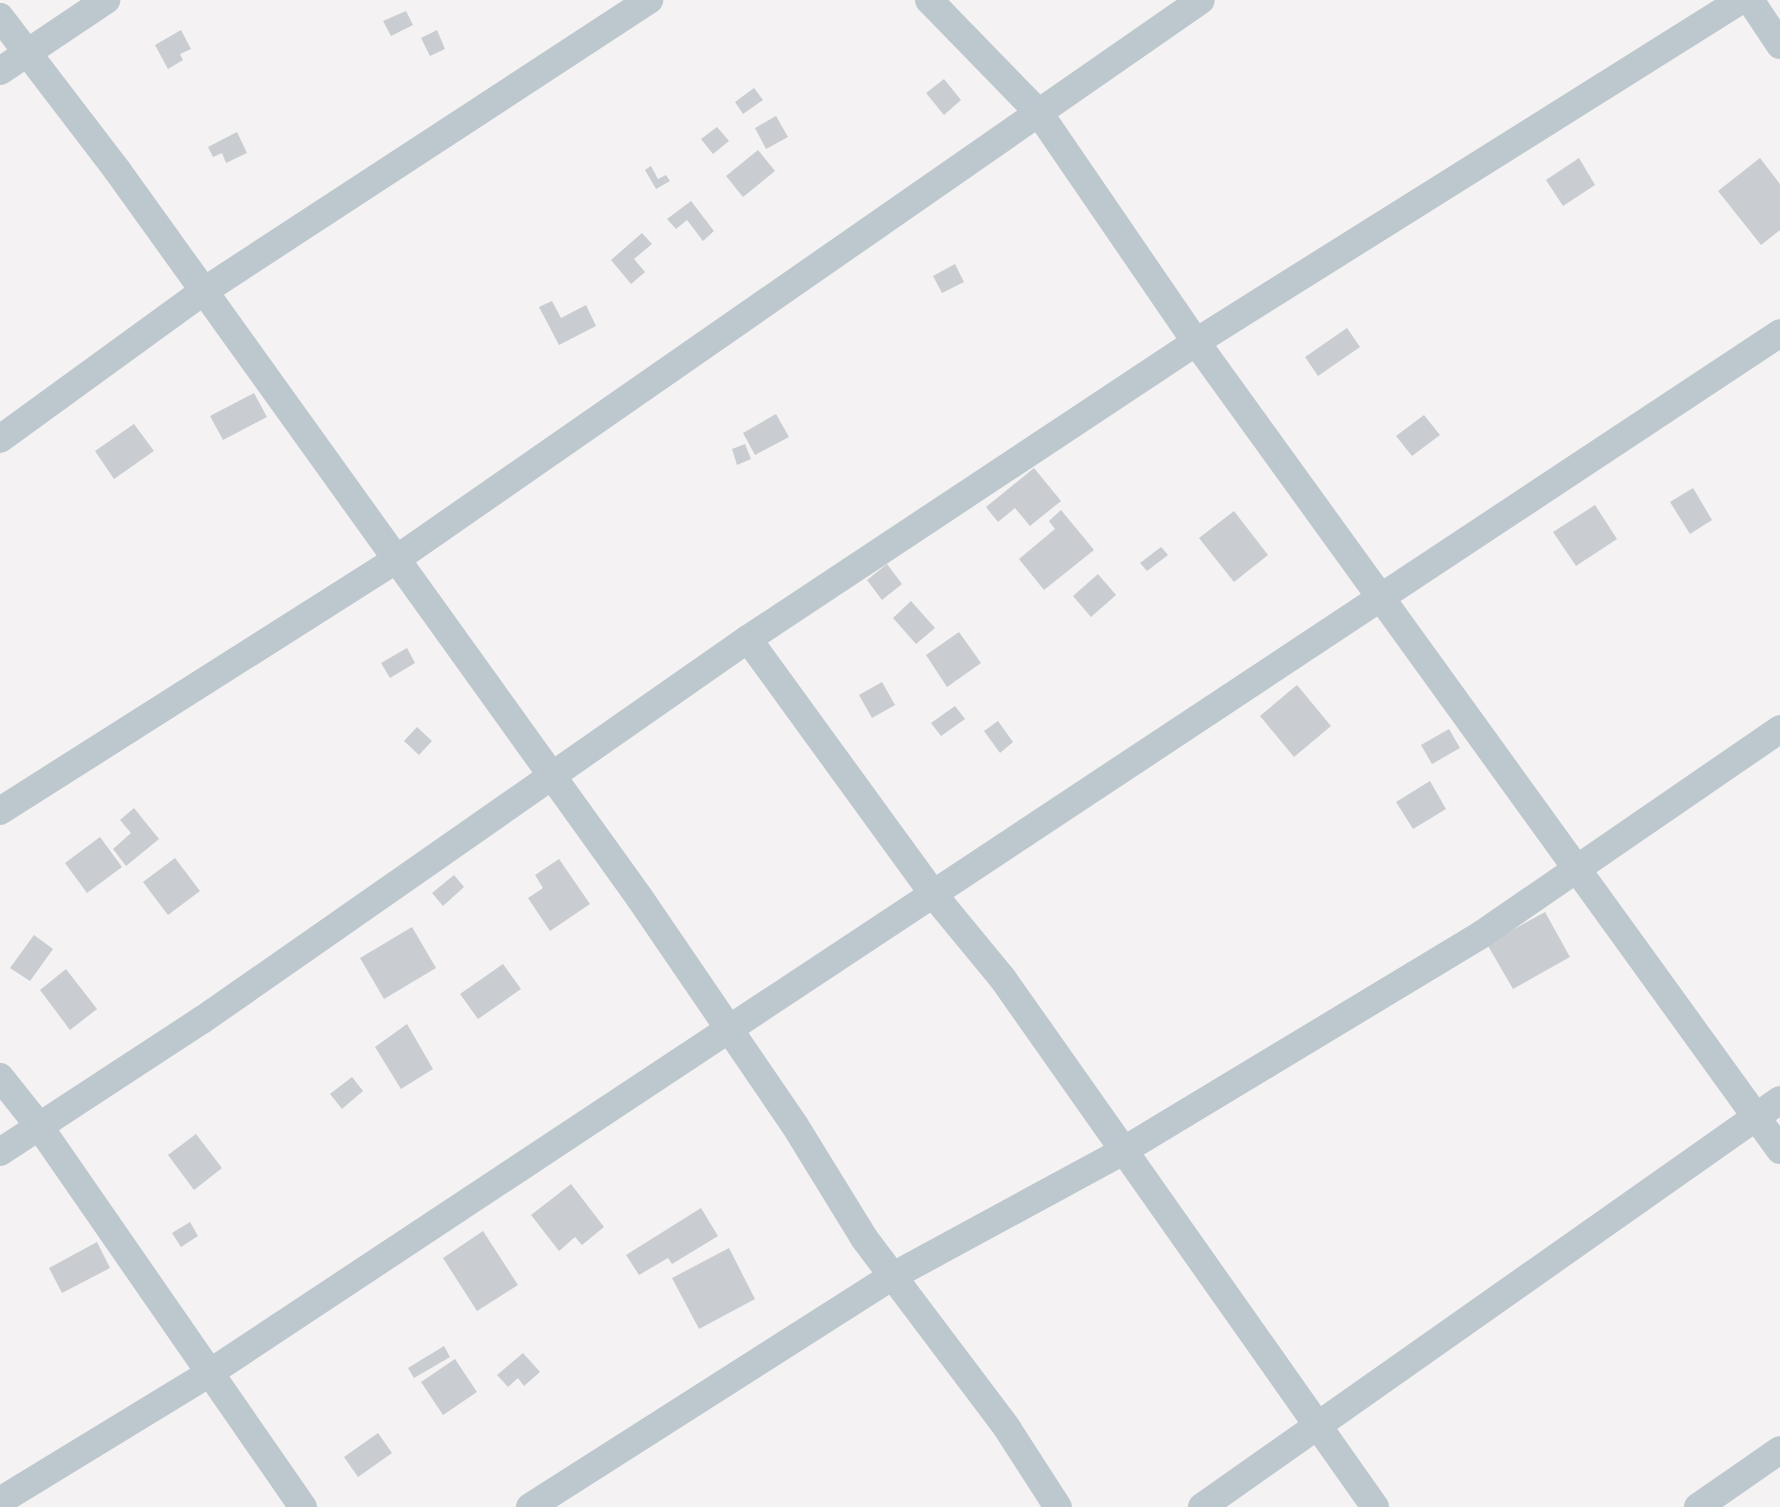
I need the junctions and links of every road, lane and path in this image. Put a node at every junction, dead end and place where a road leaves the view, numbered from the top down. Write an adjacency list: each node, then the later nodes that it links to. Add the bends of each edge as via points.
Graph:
1 (106, 0): 9 (street)
2 (649, 0): 12 (street)
3 (929, 0): 11 (street)
4 (1201, 0): 11 (street)
5 (1741, 0): 14 (street)
6 (1750, 0): 8 (street)
7 (0, 17): 9 (street)
8 (1780, 45)
9 (27, 52): 10 (street); 12 (street)
10 (0, 71)
11 (1039, 113): 14 (street); 16 (street)
12 (204, 291): 15 (street); 16 (street)
13 (1780, 333): 17 (street)
14 (1196, 342): 17 (street); 18 (street)
15 (0, 439)
16 (395, 560): 20 (street); 21 (street)
17 (1381, 598): 22 (street); 23 (street)
18 (748, 640): 20 (street); 23 (street)
19 (1780, 729): 22 (street)
20 (553, 777): 24 (street); 28 (street)
21 (0, 810)
22 (1575, 869): 27 (street); 31 (street, via 1482,934)
23 (933, 894): 24 (street); 31 (street, via 1003,980)
24 (729, 1029): 32 (street); 33 (street)
25 (0, 1077): 28 (street)
26 (1780, 1100): 27 (street)
27 (1756, 1117): 29 (street); 34 (street)
28 (39, 1126): 30 (street); 33 (street)
29 (1780, 1150)
30 (0, 1152)
31 (1121, 1152): 32 (street); 34 (street)
32 (893, 1276): 38 (street); 39 (street, via 1008,1428)
33 (208, 1374): 36 (street); 37 (street)
34 (1318, 1428): 40 (street); 41 (street)
35 (1780, 1450): 42 (street)
36 (0, 1501)
37 (302, 1507)
38 (530, 1507)
39 (1058, 1507)
40 (1202, 1507)
41 (1375, 1507)
42 (1698, 1507)

